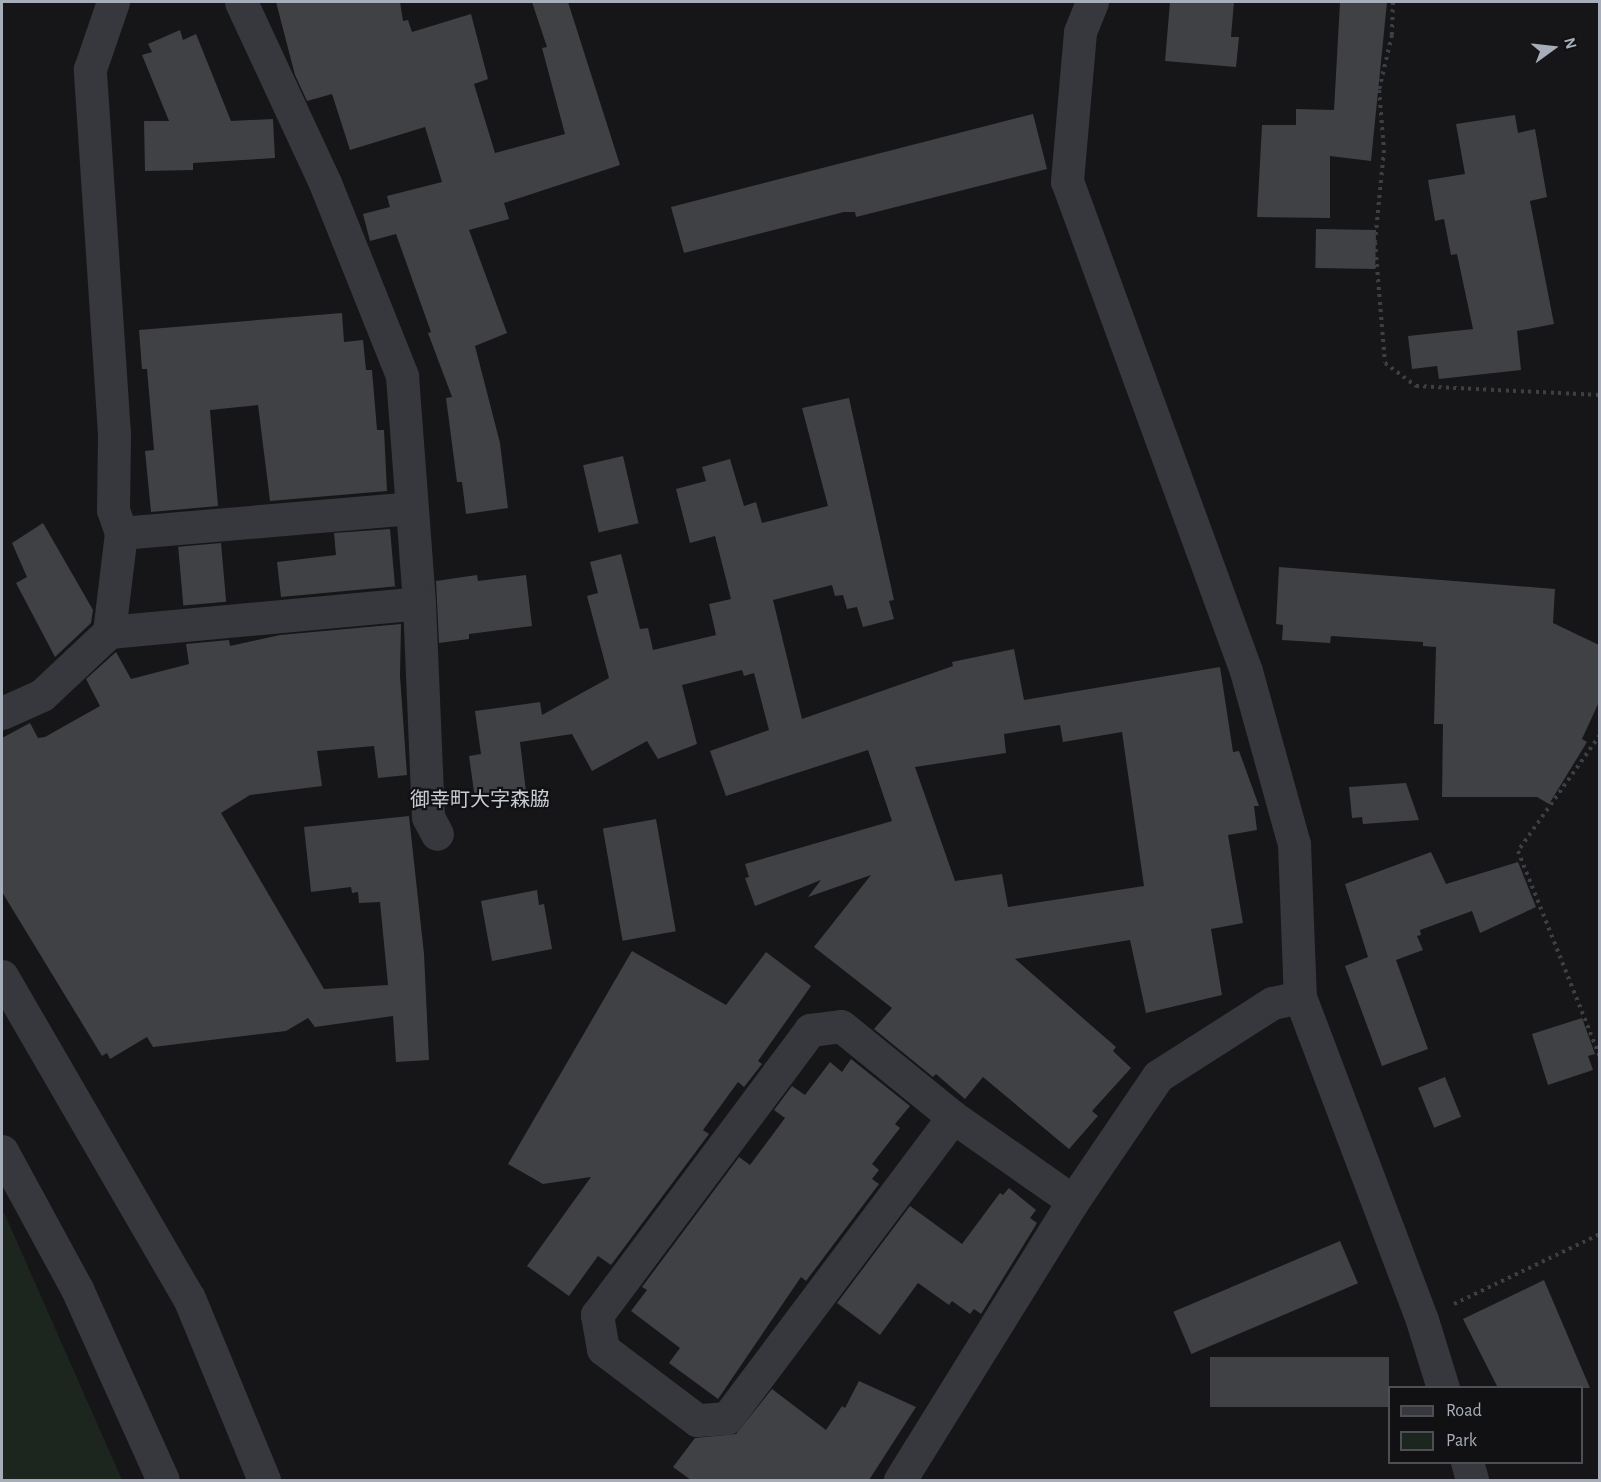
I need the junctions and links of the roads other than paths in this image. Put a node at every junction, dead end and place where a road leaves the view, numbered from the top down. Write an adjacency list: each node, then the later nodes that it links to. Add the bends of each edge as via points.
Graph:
1 (113, 2): 5 (street, via 90,69 114,434 113,510)
2 (242, 2): 4 (street, via 325,183 402,376)
3 (1092, 2): 11 (street, via 1080,32 1067,182 1246,671 1294,844)
4 (411, 508): 5 (street); 6 (street)
5 (121, 533): 7 (street)
6 (419, 603): 7 (street); 9 (street, via 428,817)
7 (109, 632): 8 (street, via 42,695)
8 (2, 713)
9 (437, 834)
10 (2, 976): 18 (street, via 189,1298)
11 (1300, 997): 14 (street, via 1272,1003 1158,1076); 15 (street, via 1422,1320)
12 (953, 1117): 12 (street, via 728,1418 697,1420 603,1349 597,1315 810,1030 841,1026); 14 (street)
13 (2, 1151): 17 (street, via 77,1290)
14 (1073, 1201): 19 (street)
15 (1442, 1386)
16 (1468, 1464): 20 (street)
17 (163, 1480)
18 (264, 1480)
19 (900, 1480)
20 (1472, 1480)

